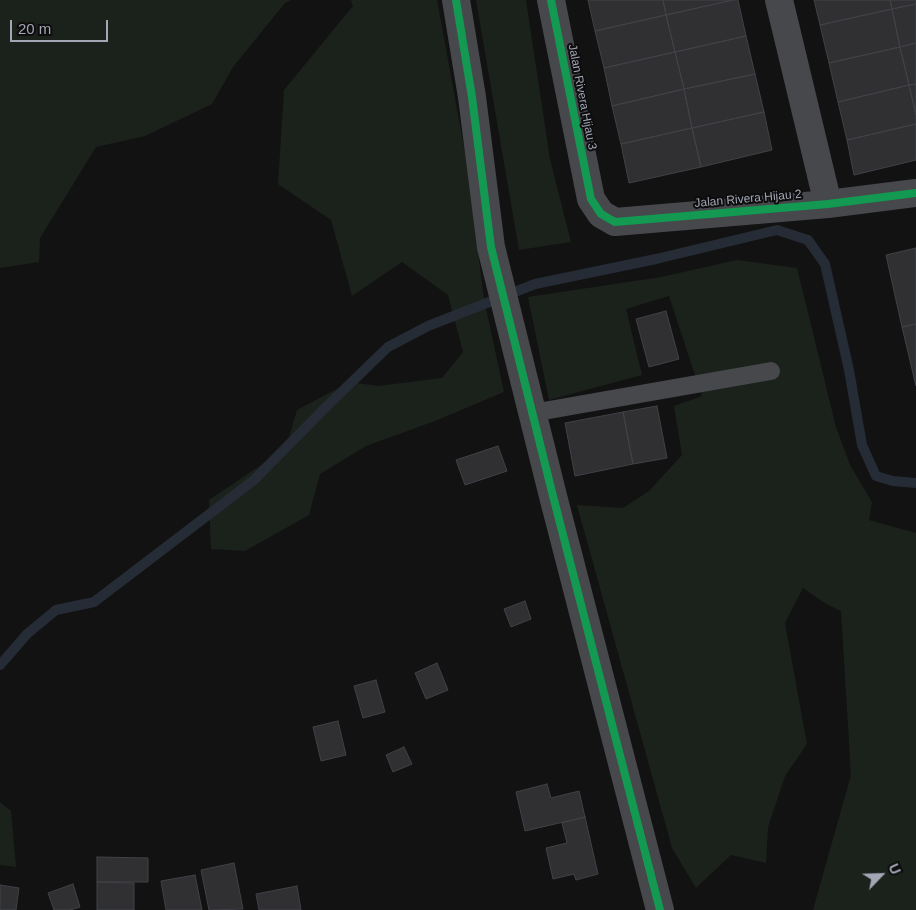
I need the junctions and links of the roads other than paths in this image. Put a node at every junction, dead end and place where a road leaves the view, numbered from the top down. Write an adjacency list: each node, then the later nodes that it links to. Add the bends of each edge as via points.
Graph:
1 (456, 0): 8 (street, via 491,247)
2 (551, 0): 5 (street, Jalan Rivera Hijau 3)
3 (780, 0): 6 (street)
4 (916, 193): 6 (street, Jalan Rivera Hijau 2)
5 (591, 199): 6 (street, Jalan Rivera Hijau 2, via 601,214 615,222)
6 (828, 204)
7 (771, 371): 8 (lane)
8 (532, 413): 9 (street)
9 (660, 910)

